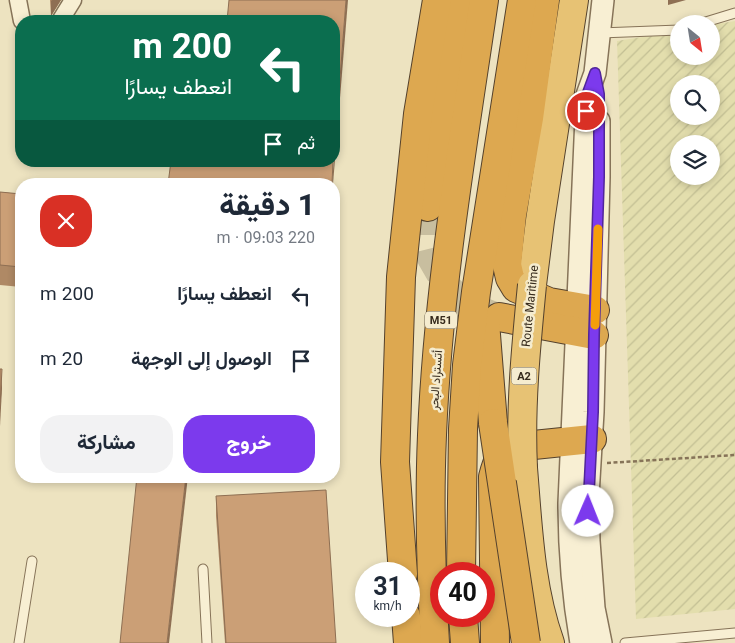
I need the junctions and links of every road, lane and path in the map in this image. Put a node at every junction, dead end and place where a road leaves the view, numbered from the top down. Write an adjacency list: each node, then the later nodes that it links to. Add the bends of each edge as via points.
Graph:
1 (18, 0): 11 (street)
2 (73, 0): 12 (street)
3 (437, 0): 23 (highway, via 418,114 402,277 395,462)
4 (459, 0): 16 (highway)
5 (484, 0): 32 (highway, أتستراد البحر / M51, via 458,177 436,368 431,523)
6 (522, 0): 17 (highway, M51)
7 (545, 0): 19 (highway, via 506,265 516,288)
8 (574, 0): 36 (highway, Route Maritime / A2, bridge, via 540,221 524,361 521,432 529,552)
9 (603, 0): 15 (street)
10 (735, 13): 13 (lane)
11 (21, 15)
12 (64, 15)
13 (720, 18)
14 (670, 30): 15 (lane)
15 (599, 33): 19 (street, via 595,73 599,94 599,158)
16 (428, 207)
17 (476, 292): 24 (highway, M51, via 463,429); 35 (highway, bridge, via 484,318 493,423)
18 (499, 317): 19 (highway)
19 (586, 321): 20 (street, via 576,374)
20 (585, 448): 21 (path); 34 (highway, via 514,447 503,453 497,462 493,486); 37 (street, via 569,537); 38 (street, via 594,608)
21 (735, 455)
22 (32, 561): 29 (lane)
23 (402, 562)
24 (462, 562)
25 (203, 569): 30 (lane)
26 (407, 627): 31 (highway)
27 (464, 627): 33 (highway)
28 (735, 633): 39 (lane)
29 (19, 643)
30 (208, 643)
31 (408, 643)
32 (435, 643)
33 (465, 643)
34 (495, 643)
35 (526, 643)
36 (550, 643)
37 (581, 643)
38 (601, 643)
39 (625, 643)

